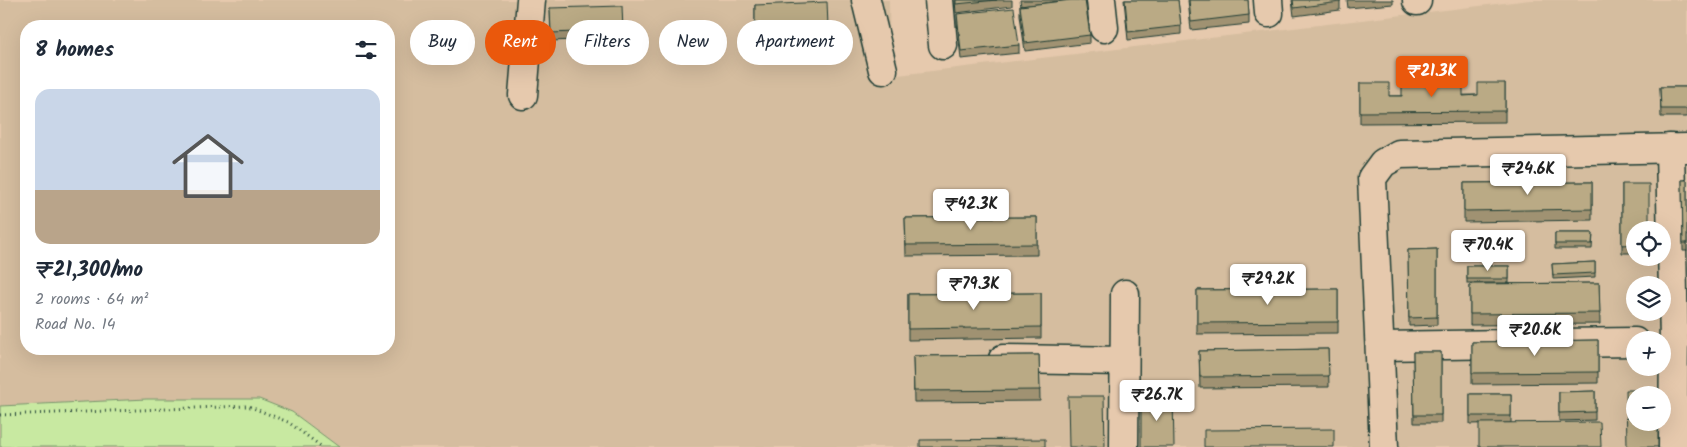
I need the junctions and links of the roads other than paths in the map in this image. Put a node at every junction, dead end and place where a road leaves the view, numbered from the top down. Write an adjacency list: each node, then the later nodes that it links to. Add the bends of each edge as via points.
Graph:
1 (530, 0): 8 (street)
2 (866, 0): 7 (street)
3 (939, 0): 6 (street)
4 (1101, 0): 5 (street)
5 (1104, 28)
6 (943, 45)
7 (883, 70)
8 (523, 95)
9 (1678, 148): 12 (street); 13 (street, via 1400,154 1383,163 1372,178)
10 (1125, 294): 15 (street)
11 (1626, 342): 13 (street)
12 (1675, 342): 18 (street)
13 (1381, 346): 17 (street)
14 (978, 358): 15 (street)
15 (1124, 361): 16 (street)
16 (1124, 447)
17 (1384, 447)
18 (1673, 447)

